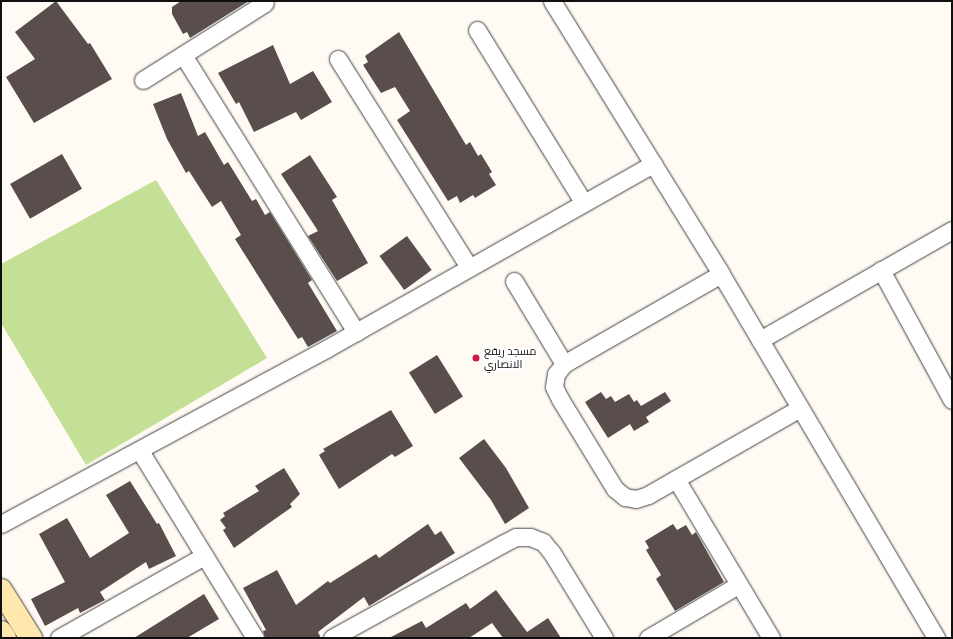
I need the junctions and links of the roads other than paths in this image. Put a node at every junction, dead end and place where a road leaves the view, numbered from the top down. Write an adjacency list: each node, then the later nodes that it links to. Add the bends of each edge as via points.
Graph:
1 (552, 1): 7 (street)
2 (265, 3): 4 (street)
3 (476, 30): 8 (street)
4 (183, 55): 6 (street); 14 (street)
5 (338, 59): 10 (street)
6 (143, 80)
7 (653, 164): 8 (street); 12 (street)
8 (584, 203): 10 (street)
9 (952, 230): 11 (street)
10 (469, 267): 14 (street)
11 (881, 270): 15 (street); 17 (street)
12 (721, 274): 15 (street); 16 (street)
13 (514, 281): 16 (street)
14 (356, 332): 19 (street)
15 (760, 340): 18 (street)
16 (564, 364): 20 (street, via 556,374 554,388 615,489 625,497 636,499)
17 (952, 400)
18 (800, 408): 20 (street); 34 (street)
19 (140, 451): 21 (street); 22 (street)
20 (676, 479): 23 (street)
21 (1, 524)
22 (204, 556): 28 (street); 29 (street)
23 (738, 584): 32 (street); 33 (street)
24 (1, 590): 27 (main road)
25 (1, 632): 26 (main road)
26 (5, 638)
27 (31, 638)
28 (59, 638)
29 (255, 638)
30 (332, 638): 31 (street, via 504,543 516,537 530,537 543,542 552,553)
31 (604, 638)
32 (648, 638)
33 (771, 638)
34 (936, 638)

